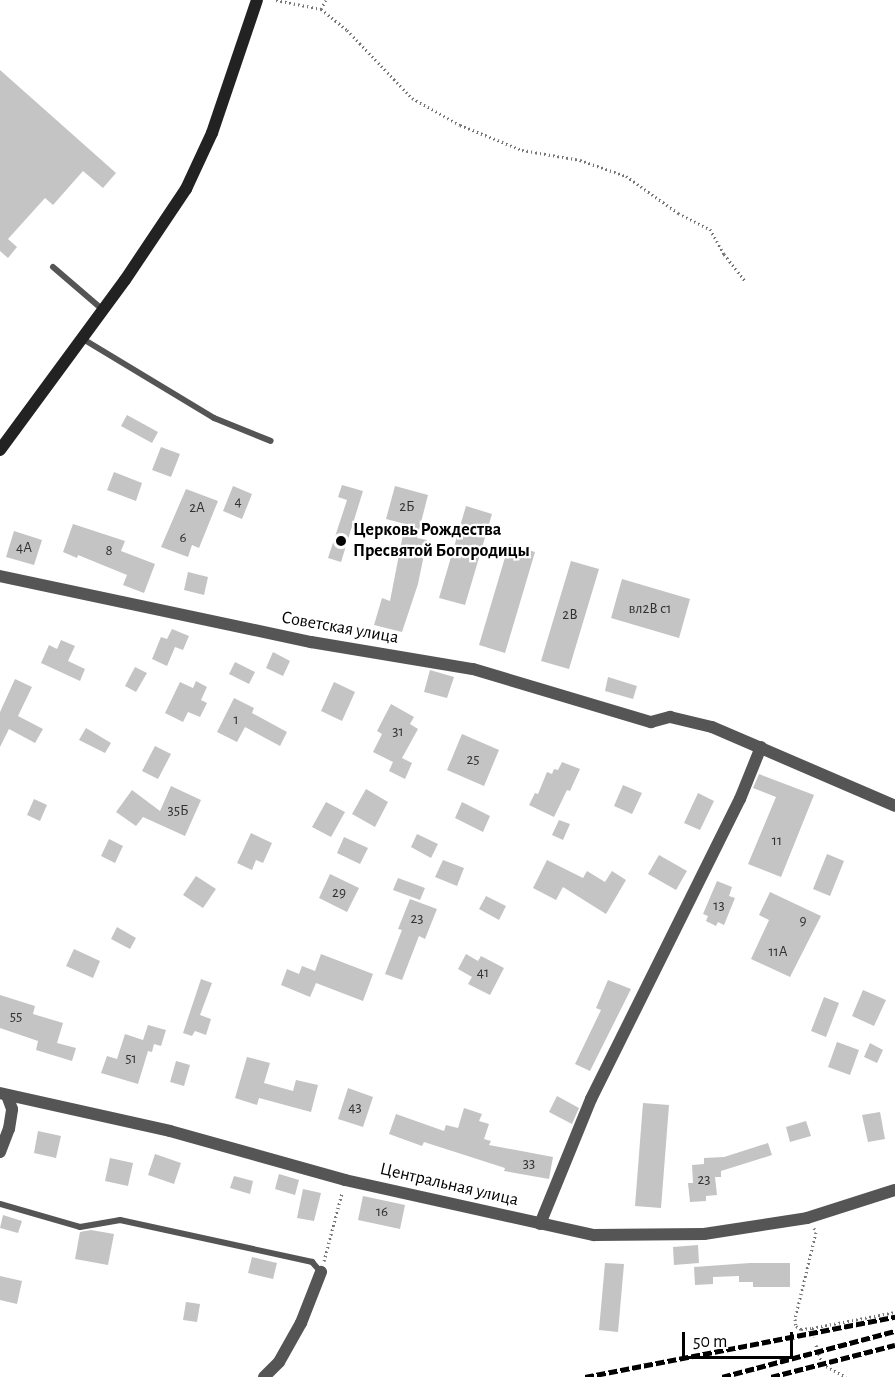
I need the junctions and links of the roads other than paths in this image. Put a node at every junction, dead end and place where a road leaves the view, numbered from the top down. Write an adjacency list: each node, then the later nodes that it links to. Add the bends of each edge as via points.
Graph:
1 (257, 0): 3 (street, via 199,164)
2 (53, 267): 3 (lane)
3 (104, 311): 4 (street)
4 (83, 339): 5 (lane, via 214,418); 6 (street)
5 (271, 441)
6 (0, 450)
7 (0, 576): 8 (street, Советская улица, via 311,642 473,669 651,722 670,717 712,728)
8 (761, 747): 9 (street, Советская улица); 14 (street, via 740,799 591,1099)
9 (895, 806)
10 (3, 1094): 11 (street, via 12,1109); 14 (street, Центральная улица, via 170,1131 345,1180)
11 (0, 1152)
12 (895, 1190): 14 (street, Центральная улица, via 807,1218 704,1234 594,1235)
13 (0, 1204): 15 (lane, via 80,1227 120,1220 312,1262)
14 (540, 1224)
15 (321, 1272): 16 (street, via 301,1323 279,1362)
16 (264, 1377)

